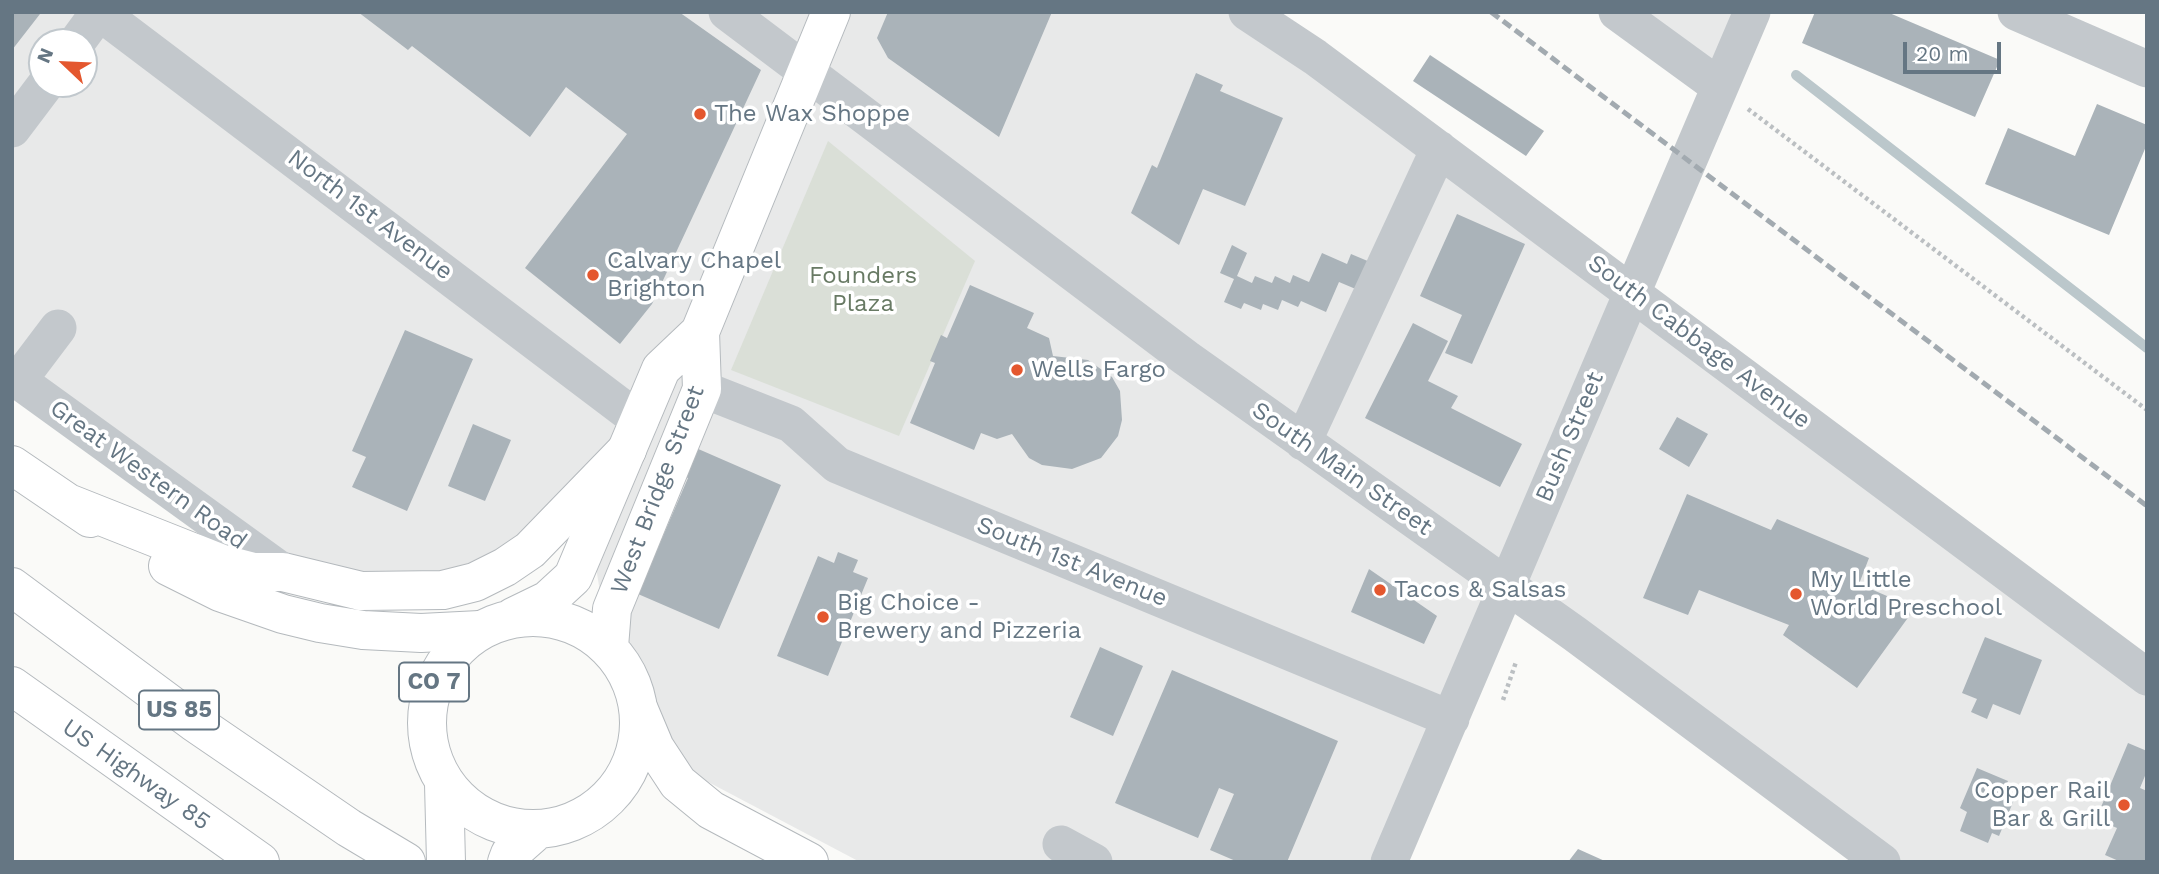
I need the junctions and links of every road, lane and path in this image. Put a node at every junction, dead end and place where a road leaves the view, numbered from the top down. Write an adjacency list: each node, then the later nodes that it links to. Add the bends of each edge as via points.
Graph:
1 (99, 12): 8 (street); 21 (street, North 1st Avenue)
2 (727, 12): 10 (street, South Main Street)
3 (831, 12): 10 (main road, West Bridge Street)
4 (1247, 12): 14 (street, South Cabbage Avenue)
5 (1618, 12): 11 (street)
6 (1752, 12): 11 (street, Bush Street)
7 (2016, 12): 9 (street)
8 (87, 28)
9 (2147, 69)
10 (806, 71): 17 (main road, West Bridge Street); 22 (street, South Main Street)
11 (1720, 88): 15 (street, Bush Street); 20 (path)
12 (35, 98): 13 (street)
13 (12, 129)
14 (1439, 149): 15 (street, South Cabbage Avenue); 22 (street)
15 (1631, 292): 26 (street, Bush Street); 31 (street, South Cabbage Avenue)
16 (58, 328): 18 (street)
17 (700, 332): 19 (main road, West Bridge Street); 21 (main road, West Bridge Street, via 661,369)
18 (15, 378): 25 (street, Great Western Road)
19 (702, 389): 29 (main road, West Bridge Street, via 612,610); 35 (street, South 1st Avenue, via 791,424 837,465)
20 (2147, 410)
21 (633, 435): 25 (main road, via 530,550 475,582 443,590 361,591); 28 (main road, West Bridge Street, via 573,577 548,600)
22 (1303, 442): 26 (street, South Main Street)
23 (12, 465): 24 (main road)
24 (68, 503): 25 (main road, via 222,564 253,572); 28 (main road, via 178,572 283,614 363,630 421,633)
25 (284, 572)
26 (1506, 586): 35 (street, Bush Street); 46 (street, South Main Street)
27 (12, 587): 40 (main road, US 85, via 194,722)
28 (496, 624): 29 (main road, via 548,617 581,627); 36 (main road, CO 7, via 452,652 434,682 426,716 429,752)
29 (610, 647): 34 (main road, via 630,676)
30 (1516, 662): 33 (path)
31 (2147, 677)
32 (12, 686): 39 (main road, US Highway 85)
33 (1503, 700)
34 (639, 710): 37 (main road, via 638,746 624,779 602,806 571,824); 43 (main road, via 655,748 678,783 711,810)
35 (1451, 719): 45 (street, Bush Street)
36 (444, 784): 37 (main road, via 469,809 501,826); 41 (main road, CO 7)
37 (536, 831): 42 (main road)
38 (1061, 844): 44 (street)
39 (260, 862)
40 (406, 862)
41 (446, 862)
42 (507, 862)
43 (809, 862)
44 (1094, 862)
45 (1389, 862)
46 (1882, 862)

